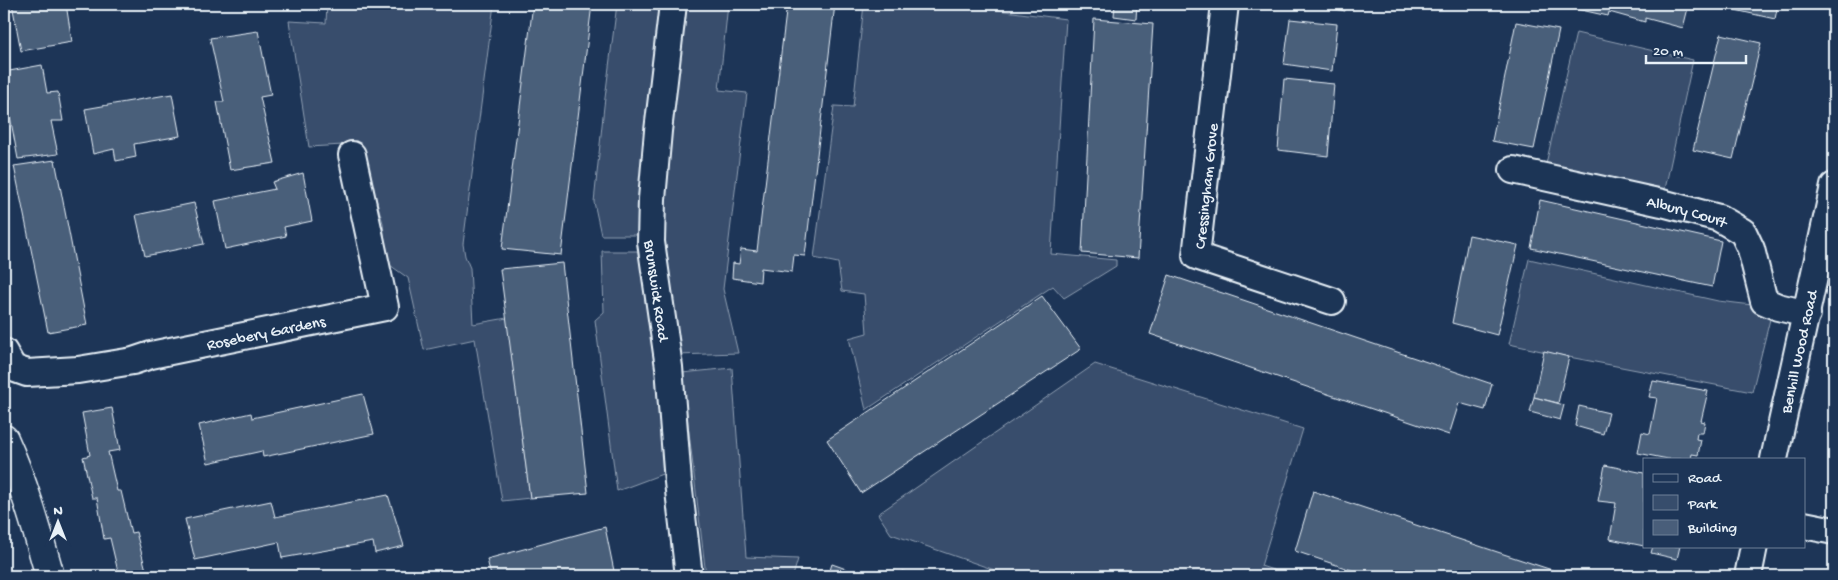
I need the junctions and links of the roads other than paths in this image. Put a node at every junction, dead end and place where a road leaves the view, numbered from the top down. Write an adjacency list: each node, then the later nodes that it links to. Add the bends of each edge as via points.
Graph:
1 (673, 4): 15 (street, Brunswick Road, via 656,150 651,242 669,366)
2 (1225, 4): 6 (street, Cressingham Grove, via 1196,256)
3 (352, 155): 8 (street, Rosebery Gardens, via 385,307 78,370 27,373 13,368)
4 (1513, 170): 7 (street, Albury Court, via 1719,218 1743,232 1751,249 1764,301)
5 (1833, 200): 7 (street, Benhill Wood Road)
6 (1332, 301)
7 (1807, 314): 10 (street, Benhill Wood Road)
8 (4, 352)
9 (4, 439): 14 (main road, via 36,526)
10 (1774, 458)
11 (1806, 525): 12 (street)
12 (1834, 531)
13 (1754, 548): 16 (street)
14 (50, 576)
15 (689, 576)
16 (1748, 576)

